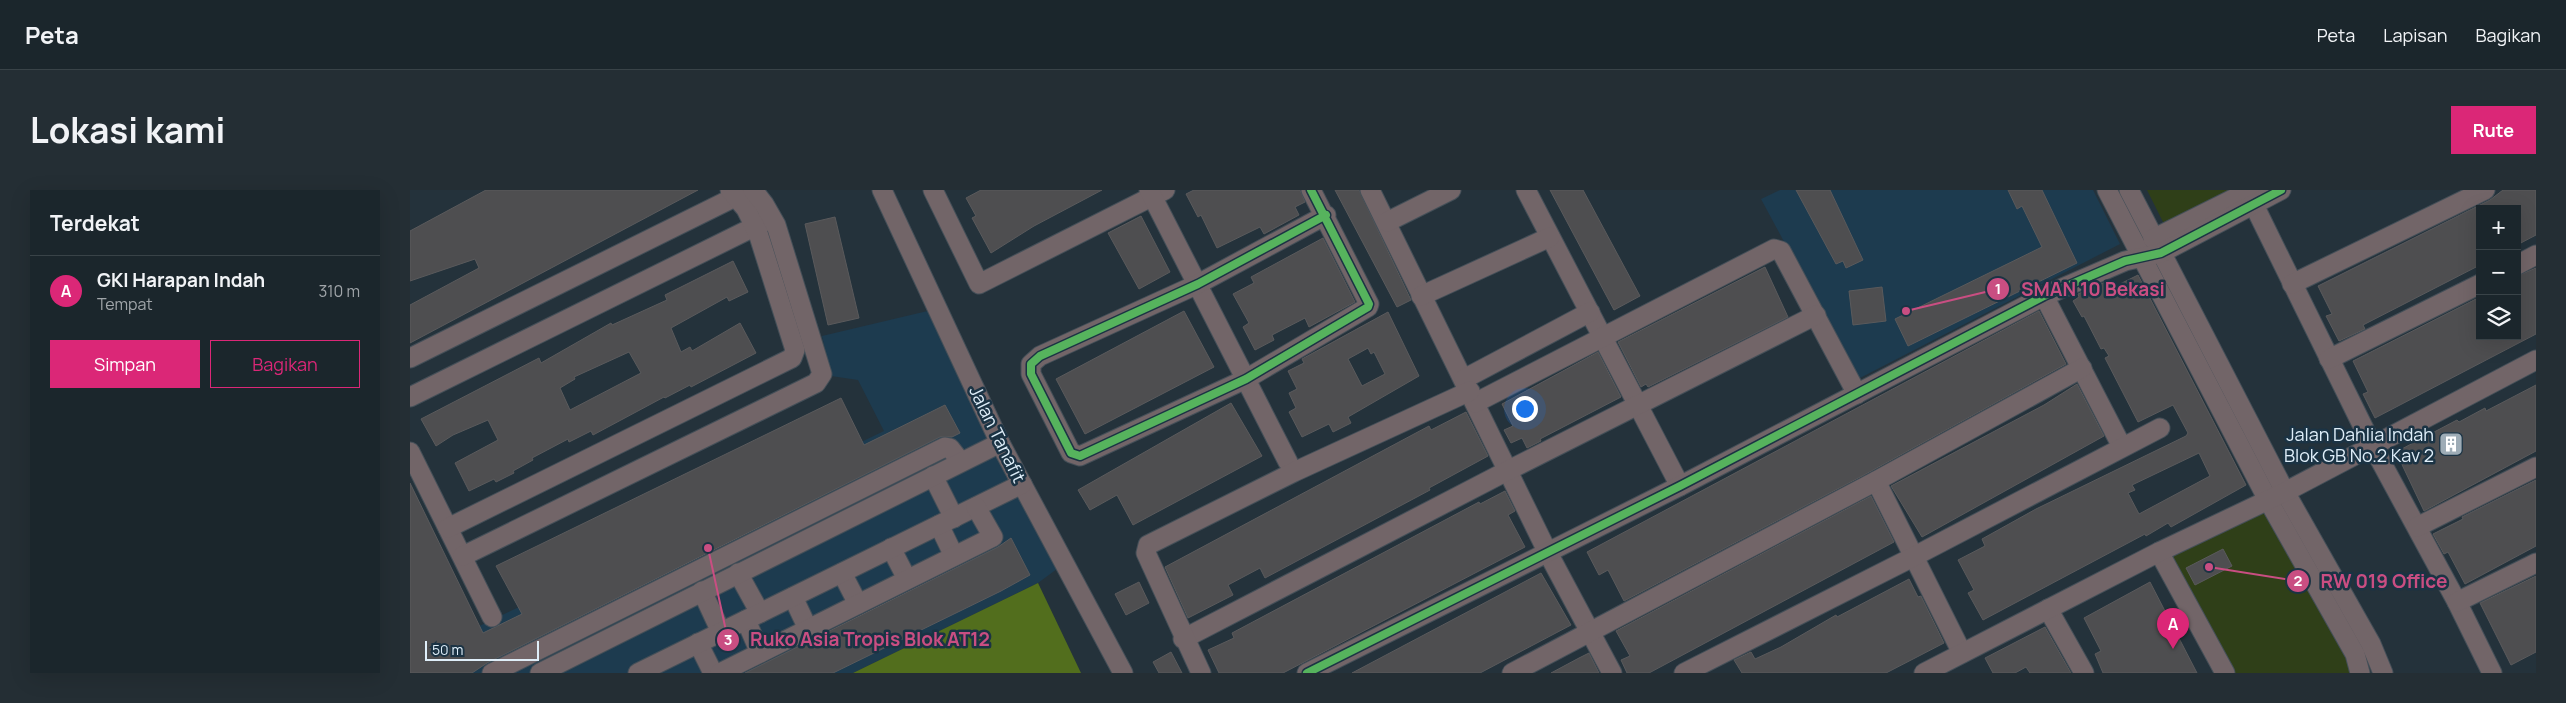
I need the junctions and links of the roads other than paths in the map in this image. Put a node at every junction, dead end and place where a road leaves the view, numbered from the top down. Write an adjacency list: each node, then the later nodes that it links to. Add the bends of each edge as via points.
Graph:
1 (882, 190): 43 (street, Jalan Tanafit)
2 (1311, 190): 14 (street)
3 (1370, 190): 16 (street)
4 (1451, 190): 16 (street)
5 (1526, 190): 18 (street)
6 (2107, 190): 21 (street)
7 (2129, 190): 19 (street)
8 (2281, 190): 13 (street)
9 (2486, 190): 24 (street)
10 (742, 191): 15 (street); 17 (street); 32 (street)
11 (939, 192): 12 (street, via 979,284)
12 (1156, 192): 23 (street)
13 (2252, 197): 19 (street); 24 (street)
14 (1326, 215): 23 (street); 37 (street, via 1369,304 1364,310)
15 (772, 218): 17 (street); 36 (street, via 822,374)
16 (1387, 222): 26 (street)
17 (754, 226): 31 (street); 40 (street)
18 (1550, 237): 26 (street); 28 (street)
19 (2157, 246): 21 (street); 57 (street)
20 (2536, 255): 22 (street)
21 (2140, 256): 27 (street); 57 (street)
22 (2521, 263)
23 (1198, 284): 37 (street); 37 (street, via 1040,356 1031,364 1031,374 1057,427 1071,453 1080,456)
24 (2292, 284): 33 (street)
25 (2476, 286): 33 (street)
26 (1422, 296): 38 (street)
27 (2044, 296): 35 (street); 39 (street)
28 (1590, 312): 30 (street); 38 (street)
29 (1816, 315): 30 (street, via 1780,251 1774,248); 39 (street); 41 (street)
30 (1604, 336): 38 (street); 41 (street)
31 (794, 354): 36 (street); 61 (street, via 792,358)
32 (410, 358)
33 (2329, 359): 44 (street)
34 (2536, 360): 44 (street)
35 (2082, 368): 45 (street); 53 (street)
36 (820, 379): 65 (street)
37 (1246, 379): 48 (street)
38 (1470, 391): 51 (street); 87 (street, via 1294,472 1148,545 1146,553)
39 (1857, 394): 56 (street)
40 (410, 397)
41 (1638, 405): 51 (street); 56 (street)
42 (2160, 428): 45 (street)
43 (1000, 443): 47 (street); 54 (street, Jalan Tanafit)
44 (2372, 445): 57 (street); 60 (street)
45 (2122, 447): 67 (street)
46 (410, 452): 61 (street)
47 (961, 462): 50 (street, via 950,448 945,447); 52 (street)
48 (1288, 462)
49 (2536, 466): 60 (street)
50 (906, 467): 55 (street); 68 (street)
51 (1509, 470): 64 (street); 87 (street)
52 (933, 476): 55 (street); 59 (street)
53 (1876, 482): 67 (street); 86 (street)
54 (1022, 484): 58 (street); 96 (street, Jalan Tanafit)
55 (915, 485): 71 (street)
56 (1680, 486): 64 (street)
57 (2276, 496): 63 (street); 105 (street, via 2355,654); 106 (street, via 2371,644)
58 (976, 507): 59 (street); 66 (street, via 993,537)
59 (946, 522): 62 (street); 66 (street)
60 (2417, 527): 76 (street)
61 (448, 528): 65 (street)
62 (891, 548): 70 (street); 72 (street)
63 (2160, 552): 79 (street); 104 (street)
64 (1548, 553): 86 (street); 98 (street)
65 (462, 556): 82 (street)
66 (954, 556): 72 (street)
67 (1913, 557): 90 (street); 101 (street)
68 (716, 562): 71 (street); 73 (street)
69 (2536, 563): 76 (street)
70 (842, 572): 75 (street); 77 (street)
71 (732, 576): 74 (street); 81 (street)
72 (907, 580): 77 (street)
73 (665, 587): 78 (street); 80 (street)
74 (702, 591): 78 (street); 85 (street)
75 (793, 597): 81 (street); 83 (street)
76 (2457, 602): 107 (street)
77 (858, 604): 83 (street)
78 (674, 605): 84 (street)
79 (2048, 609): 90 (street); 103 (street)
80 (612, 613): 84 (street); 92 (street)
81 (753, 616): 85 (street); 89 (street)
82 (492, 617)
83 (808, 629): 89 (street)
84 (621, 632): 93 (street)
85 (721, 632): 88 (street)
86 (1591, 632): 99 (street); 100 (street)
87 (1183, 639): 97 (street)
88 (698, 643): 91 (street); 94 (street)
89 (760, 653): 95 (street)
90 (1957, 662): 102 (street)
91 (645, 671)
92 (492, 673)
93 (540, 673)
94 (713, 673)
95 (720, 673)
96 (1123, 673)
97 (1201, 673)
98 (1307, 673)
99 (1512, 673)
100 (1612, 673)
101 (1684, 673)
102 (1924, 673)
103 (2084, 673)
104 (2225, 673)
105 (2360, 673)
106 (2383, 673)
107 (2492, 673)

